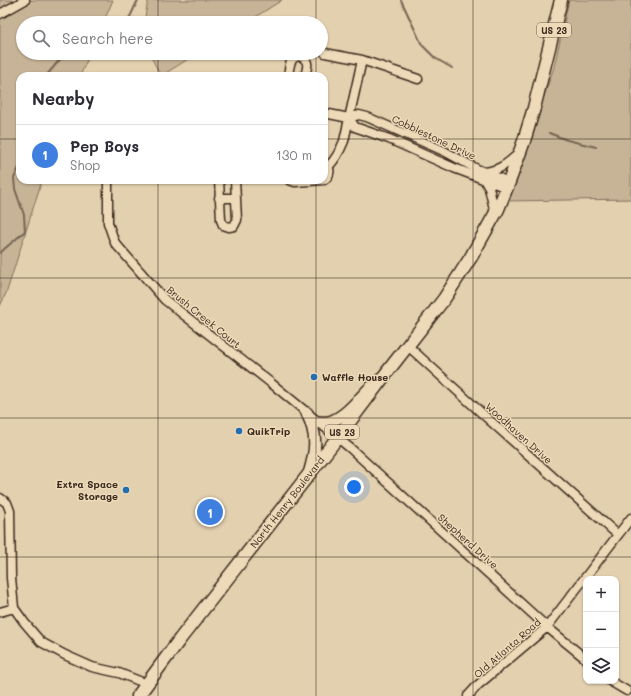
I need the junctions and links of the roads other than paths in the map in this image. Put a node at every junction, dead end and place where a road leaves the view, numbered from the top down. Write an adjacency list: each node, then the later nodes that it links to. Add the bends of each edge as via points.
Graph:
1 (25, 0): 3 (street)
2 (561, 0): 13 (highway, North Henry Boulevard / US 23, via 532,116)
3 (0, 14)
4 (328, 54): 7 (street)
5 (293, 60): 8 (street)
6 (304, 60): 9 (street)
7 (362, 60): 10 (street); 12 (street)
8 (289, 72)
9 (305, 72)
10 (418, 79)
11 (328, 114): 12 (street, Cobblestone Drive)
12 (349, 118): 14 (street, via 340,151 335,160); 15 (street, Cobblestone Drive, via 356,127 454,168); 15 (street, Cobblestone Drive, via 359,115 367,117 444,151)
13 (520, 152): 15 (street, via 501,167); 19 (highway, North Henry Boulevard / US 23)
14 (328, 164)
15 (480, 174): 19 (street, Cobblestone Drive); 22 (street, via 489,188)
16 (108, 184): 25 (street, Brush Creek Court, via 108,223 115,243 165,300)
17 (218, 184): 20 (street)
18 (235, 184): 21 (street)
19 (508, 185): 22 (highway, North Henry Boulevard / US 23)
20 (220, 198): 21 (street); 21 (street, via 221,222 224,226 230,227 237,221)
21 (236, 198)
22 (495, 213): 23 (highway, North Henry Boulevard / US 23, via 471,258)
23 (408, 346): 24 (highway, North Henry Boulevard / US 23); 31 (street, Woodhaven Drive)
24 (391, 367): 26 (main road, via 338,418 331,422); 27 (highway, North Henry Boulevard / US 23)
25 (307, 413): 26 (street, Brush Creek Court); 28 (main road, via 312,422 316,442)
26 (319, 422): 27 (street, Brush Creek Court)
27 (338, 437): 28 (highway, North Henry Boulevard / US 23); 34 (street, Shepherd Drive)
28 (308, 476): 36 (highway, North Henry Boulevard / US 23, via 180,639)
29 (0, 498): 32 (street, via 7,503 10,511)
30 (631, 518): 31 (street, Old Atlanta Road)
31 (618, 535): 34 (street, Old Atlanta Road)
32 (14, 608): 33 (street); 36 (street, via 41,642 92,667 119,673)
33 (0, 612)
34 (547, 627): 35 (street, Shepherd Drive); 40 (street, Old Atlanta Road)
35 (583, 657)
36 (148, 684): 39 (highway, North Henry Boulevard / US 23)
37 (615, 684): 38 (street)
38 (627, 691)
39 (138, 696)
40 (468, 696)

